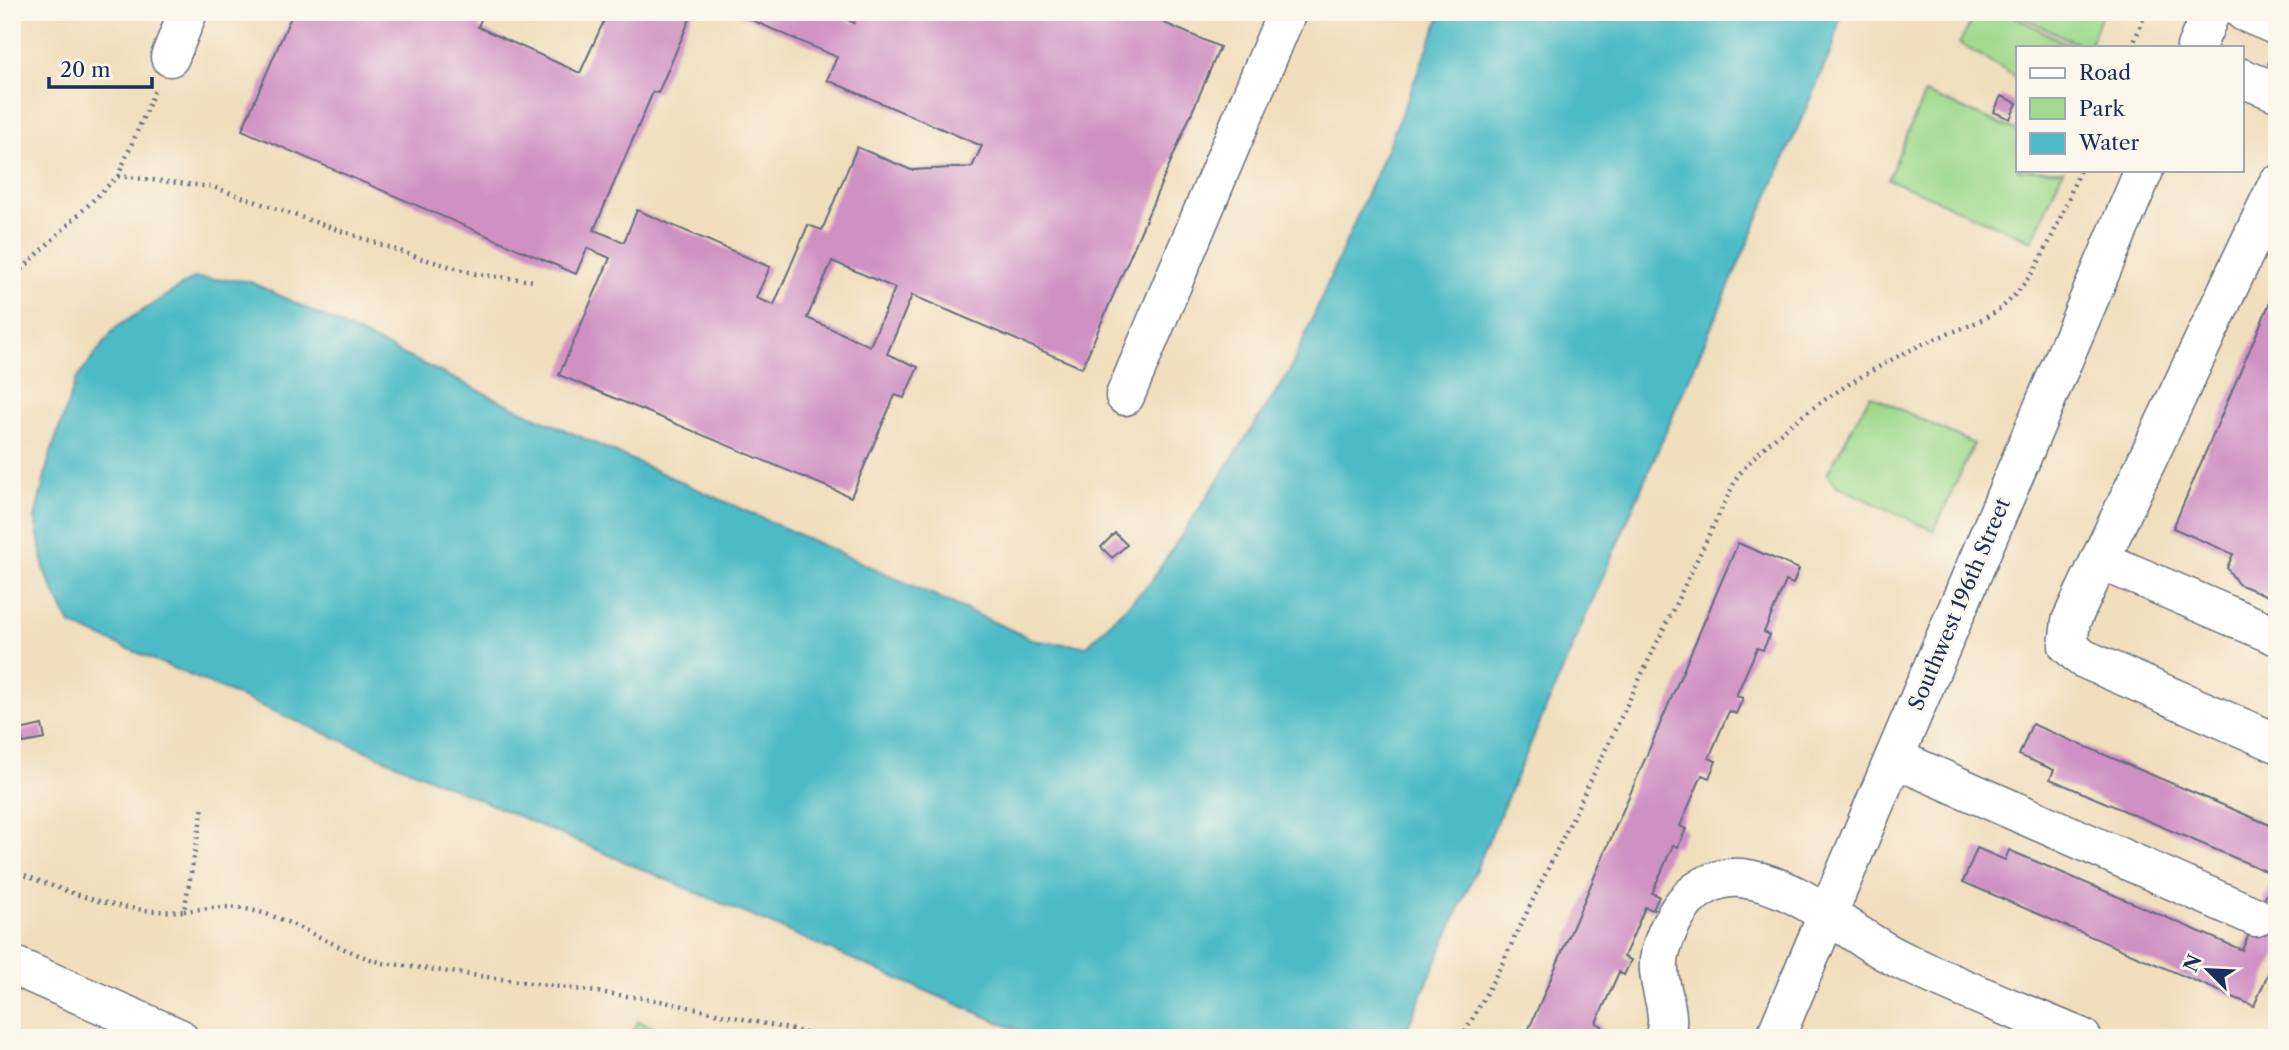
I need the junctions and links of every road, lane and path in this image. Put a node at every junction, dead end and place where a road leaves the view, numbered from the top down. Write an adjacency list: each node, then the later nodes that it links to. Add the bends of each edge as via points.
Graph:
1 (188, 12): 9 (street)
2 (1287, 12): 18 (street)
3 (2146, 12): 7 (path)
4 (2211, 12): 8 (street)
5 (2244, 12): 6 (street)
6 (2277, 26)
7 (2132, 46)
8 (2196, 46)
9 (170, 57): 14 (path)
10 (2244, 79): 11 (street)
11 (2277, 92)
12 (2079, 172): 31 (path, via 2036,268 2009,300 1980,321 1880,365 1748,462 1502,966)
13 (2143, 172): 22 (street, Southwest 196th Street)
14 (118, 176): 16 (path); 17 (path, via 213,187 417,257 477,274)
15 (2277, 186): 19 (street)
16 (12, 279)
17 (534, 281)
18 (1125, 396)
19 (2100, 560): 20 (street); 21 (street, via 2071,621 2068,645 2082,658)
20 (2277, 636)
21 (2277, 743)
22 (1894, 758): 26 (street, Southwest 196th Street); 27 (street)
23 (203, 807): 25 (path)
24 (12, 870): 25 (path, via 78,897 163,912)
25 (184, 911): 30 (path, via 239,908 384,963 656,1000)
26 (1827, 914): 32 (street, via 1750,880 1728,878 1696,891 1675,918 1661,953 1658,968 1668,1020); 33 (street, Southwest 196th Street); 34 (street, via 1898,959)
27 (2256, 917)
28 (12, 965): 29 (street)
29 (179, 1038)
30 (830, 1038)
31 (1462, 1038)
32 (1664, 1038)
33 (1775, 1038)
34 (2082, 1038)

